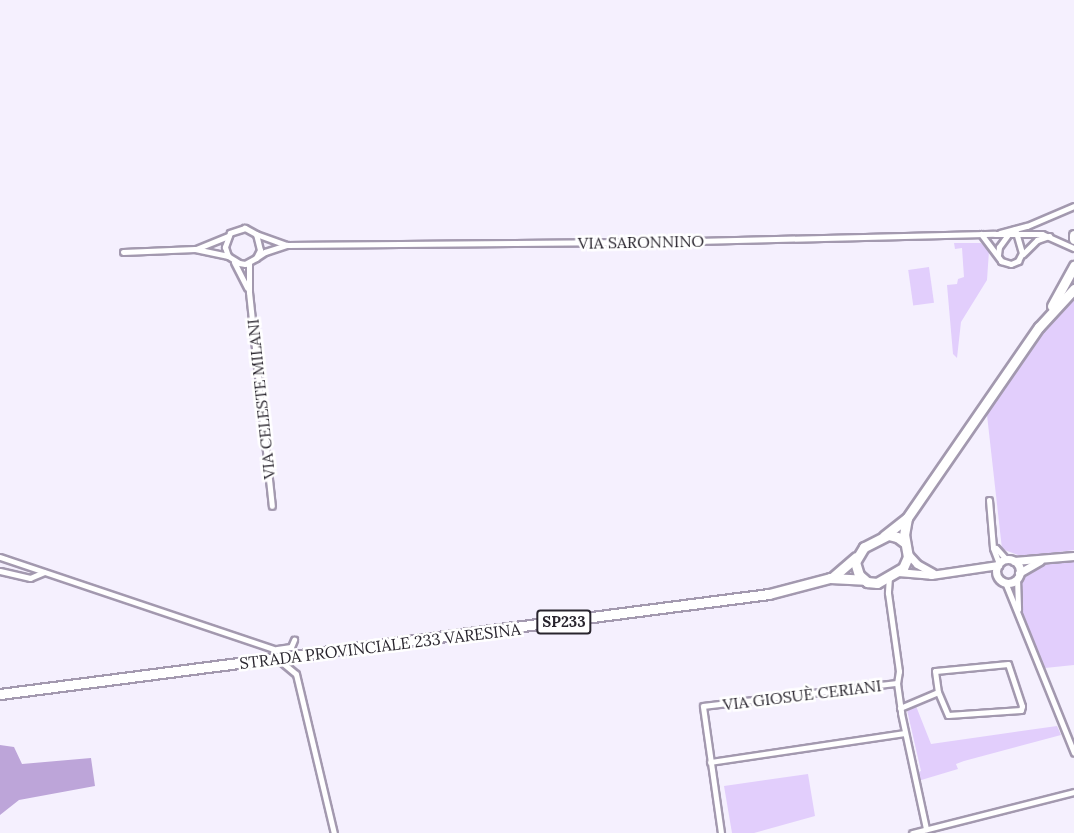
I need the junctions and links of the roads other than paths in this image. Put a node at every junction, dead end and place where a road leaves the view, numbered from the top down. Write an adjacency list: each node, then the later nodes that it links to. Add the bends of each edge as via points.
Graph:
1 (1074, 206): 2 (street, VIA SARONNINO)
2 (1013, 232): 4 (street, VIA SARONNINO); 6 (street, VIA SARONNINO); 11 (street, via 999,247); 12 (street)
3 (256, 234): 5 (street, VIA SARONNINO, via 238,228); 7 (street, VIA SARONNINO); 14 (street, via 261,243)
4 (981, 234): 7 (street, VIA SARONNINO); 11 (street)
5 (228, 236): 9 (street, VIA SARONNINO); 13 (street, via 225,247)
6 (1049, 236): 8 (street, VIA SARONNINO); 12 (street, via 1037,240)
7 (287, 246): 14 (street, VIA SARONNINO)
8 (1074, 248)
9 (195, 249): 10 (street, VIA SARONNINO); 13 (street, VIA SARONNINO)
10 (123, 252)
11 (998, 255): 12 (street, via 1008,264 1016,263)
12 (1022, 256)
13 (230, 258): 15 (street, VIA SARONNINO); 18 (street)
14 (256, 258): 15 (street, VIA SARONNINO)
15 (249, 263): 18 (street, VIA CELESTE MILANI)
16 (1074, 266): 19 (main road, SP233)
17 (1074, 289): 19 (main road, SP233)
18 (249, 292): 21 (street, VIA CELESTE MILANI)
19 (1045, 320): 22 (main road, SP233)
20 (989, 500): 24 (street)
21 (272, 506)
22 (907, 518): 23 (main road, SP233); 25 (main road, SP233)
23 (885, 536): 25 (main road, via 897,537); 29 (main road, SP233, via 864,547)
24 (994, 542): 30 (street, via 997,551); 32 (street)
25 (904, 543): 26 (main road, SP233)
26 (908, 554): 36 (street); 37 (main road, via 907,563)
27 (1074, 556): 31 (street)
28 (0, 557): 35 (street)
29 (856, 557): 40 (main road, SP233); 41 (main road, via 856,569)
30 (1010, 560): 31 (street); 32 (street); 39 (street)
31 (1043, 560): 39 (street)
32 (998, 564): 33 (street); 38 (street)
33 (980, 569): 36 (street); 38 (street)
34 (0, 571): 35 (street, via 30,578)
35 (44, 572): 45 (street)
36 (936, 574): 37 (street)
37 (894, 575): 41 (main road, SP233, via 877,583); 48 (street, via 888,593 899,671)
38 (997, 575): 42 (street)
39 (1018, 575): 42 (street); 43 (street)
40 (830, 578): 41 (main road, SP233); 46 (main road, STRADA PROVINCIALE 233 VARESINA / SP233, via 769,594)
41 (864, 580)
42 (1005, 582): 43 (street)
43 (1018, 614): 53 (street)
44 (294, 640): 45 (street, via 291,647)
45 (273, 648): 46 (street)
46 (295, 657): 47 (main road, STRADA PROVINCIALE 233 VARESINA / SP233)
47 (276, 659): 50 (main road, STRADA PROVINCIALE 233 VARESINA / SP233); 57 (street, via 296,674)
48 (897, 683): 51 (street, VIA GIOSUÈ CERIANI); 54 (street, VIA GIOSUÈ CERIANI, via 703,706)
49 (938, 692): 49 (street, via 948,715 1021,710 1022,706 1008,664 934,671); 51 (street)
50 (0, 694)
51 (900, 708): 52 (street, VIA GIOSUÈ CERIANI)
52 (904, 733): 54 (street); 56 (street, VIA GIOSUÈ CERIANI)
53 (1074, 753)
54 (710, 762): 58 (street)
55 (1074, 792): 56 (street)
56 (926, 829): 59 (street)
57 (334, 833)
58 (721, 833)
59 (912, 833)

